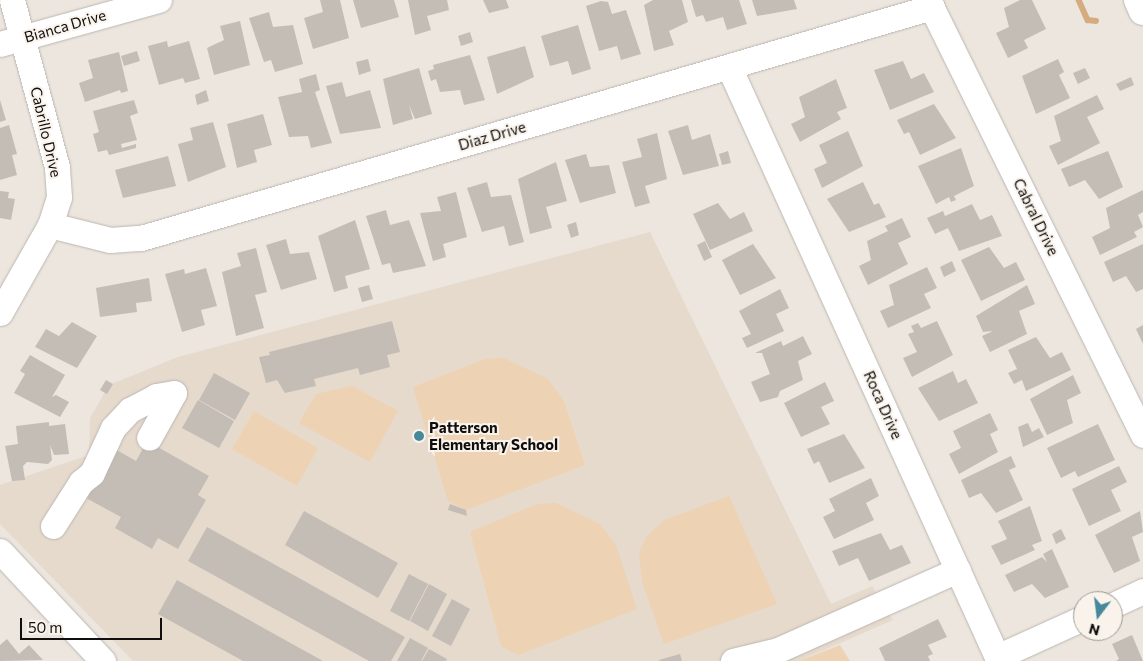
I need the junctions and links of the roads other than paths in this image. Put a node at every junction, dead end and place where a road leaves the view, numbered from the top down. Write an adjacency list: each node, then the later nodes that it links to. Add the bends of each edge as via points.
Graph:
1 (12, 0): 6 (street, Cabrillo Drive)
2 (159, 0): 6 (street, Bianca Drive)
3 (1138, 0): 5 (highway)
4 (930, 4): 7 (street, Diaz Drive); 10 (street, Cabral Drive)
5 (1143, 11)
6 (11, 41): 8 (street, Cabrillo Drive, via 58,167 59,197)
7 (729, 67): 8 (street, Diaz Drive, via 141,238 110,240); 14 (street, Roca Drive)
8 (50, 225): 9 (street, Cabrillo Drive)
9 (0, 313)
10 (1143, 435)
11 (148, 438): 12 (street, via 174,393 156,396 130,410 119,422 92,473 81,482)
12 (53, 526)
13 (0, 551): 18 (street)
14 (958, 570): 17 (street, Roca Drive, via 997,657); 19 (street, via 778,650)
15 (1143, 591): 16 (street)
16 (1123, 600)
17 (1073, 623)
18 (103, 661)
19 (733, 661)

